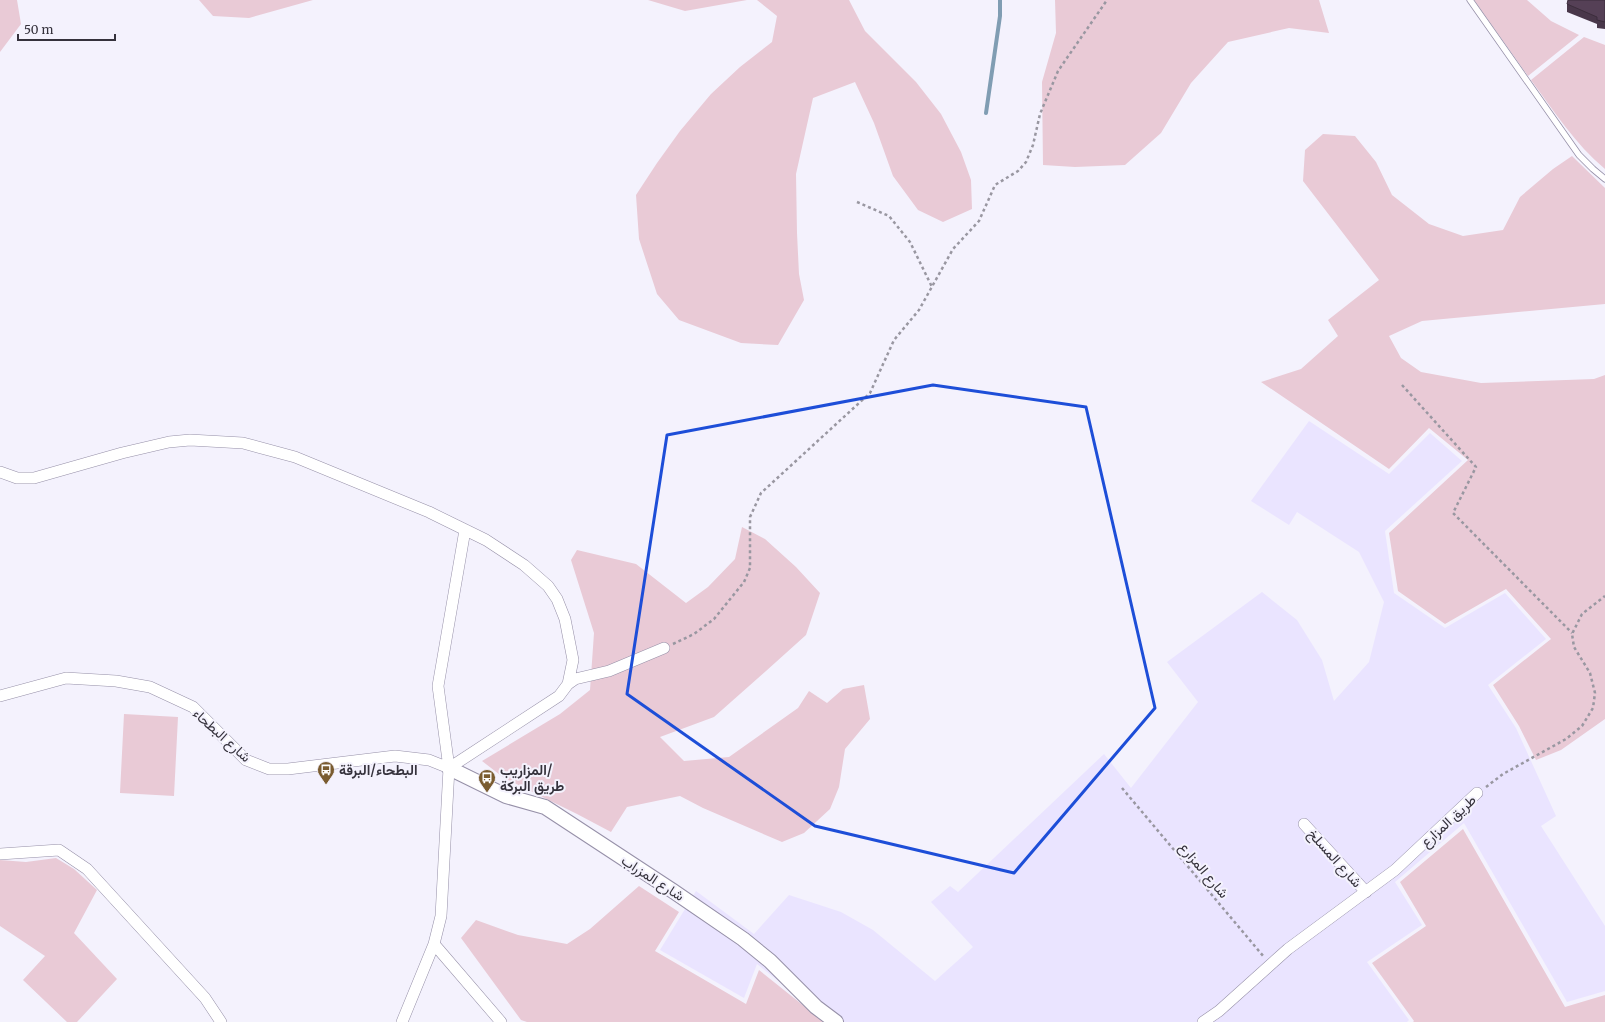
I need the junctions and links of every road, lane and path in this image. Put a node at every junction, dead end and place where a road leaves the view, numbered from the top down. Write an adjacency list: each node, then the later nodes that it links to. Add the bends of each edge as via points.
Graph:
1 (1107, 0): 5 (path, via 1058,71 1040,114 1034,145 1026,162 1018,171 995,185 979,221 953,249)
2 (1470, 0): 3 (lane, via 1579,156)
3 (1605, 179)
4 (857, 202): 5 (path, via 889,216 910,242)
5 (932, 287): 11 (path, via 919,310 894,340 870,393 760,492 750,517 750,568 744,582 714,619 694,634)
6 (1402, 384): 10 (path, via 1476,467 1453,513)
7 (0, 472): 8 (street, via 17,478 34,478 169,442 190,440 243,443 295,457 429,512)
8 (465, 530): 12 (street, via 486,540 524,565 548,586 557,599 565,618 573,660); 14 (street, via 438,686)
9 (1605, 596): 10 (path, via 1582,614)
10 (1572, 633): 16 (path, طريق المزارع, via 1574,647 1590,673 1595,693 1593,708 1582,726 1566,739 1503,774)
11 (664, 648): 12 (street, via 609,670 575,679)
12 (568, 684): 14 (street, via 559,696)
13 (0, 696): 14 (street, شارع البطحاء, via 66,678 116,681 150,688 193,708 246,760 269,769 395,756 429,760)
14 (449, 768): 20 (street, via 442,916); 25 (street, شارع المزراب, via 506,796 545,808 667,887 743,939 770,961 816,1007)
15 (1122, 788): 21 (path, شارع المزارع)
16 (1477, 793): 19 (street, طريق المزارع, via 1395,870)
17 (1304, 824): 19 (street, شارع المسلخ)
18 (0, 854): 22 (street, via 59,850 87,869 205,998)
19 (1366, 892): 21 (street, طريق المزارع)
20 (434, 944): 23 (street); 24 (street)
21 (1270, 965): 26 (street, طريق المزارع)
22 (221, 1022)
23 (402, 1022)
24 (501, 1022)
25 (836, 1022)
26 (1203, 1022)

